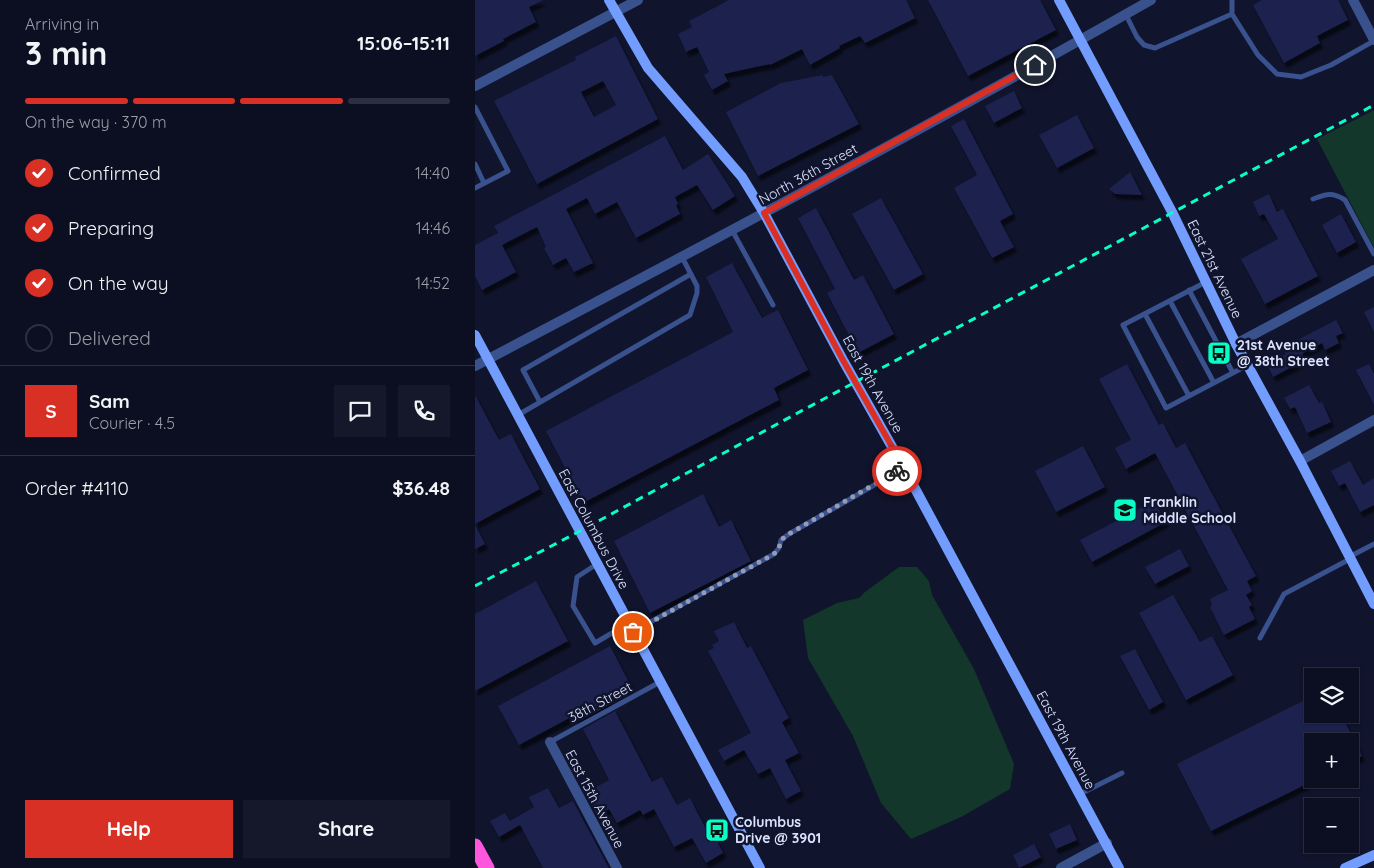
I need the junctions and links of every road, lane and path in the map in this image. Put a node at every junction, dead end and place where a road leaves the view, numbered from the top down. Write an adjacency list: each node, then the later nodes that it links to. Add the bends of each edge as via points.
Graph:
1 (609, 0): 7 (main road, East 19th Avenue)
2 (638, 0): 7 (street)
3 (1059, 0): 10 (main road, East 21st Avenue)
4 (1151, 0): 8 (street, North 36th Street)
5 (1232, 0): 9 (lane)
6 (1353, 0): 11 (street)
7 (615, 12): 12 (street); 18 (main road, East 19th Avenue, via 648,68 742,177)
8 (1125, 14): 9 (lane, via 1144,45 1155,48); 10 (street, North 36th Street)
9 (1231, 14): 11 (lane, via 1258,55 1277,74 1301,78)
10 (1081, 40): 18 (street, North 36th Street); 24 (main road, East 21st Avenue)
11 (1374, 40)
12 (475, 86)
13 (475, 107): 15 (lane, via 508,171)
14 (475, 164): 15 (lane)
15 (484, 183): 16 (lane)
16 (475, 188)
17 (1313, 199): 20 (lane, via 1331,194 1345,200)
18 (764, 213): 19 (street, North 36th Street); 41 (main road, East 19th Avenue)
19 (732, 230): 21 (street, North 36th Street); 27 (lane)
20 (1374, 254)
21 (682, 257): 23 (lane); 31 (street, North 36th Street)
22 (1374, 270): 30 (street)
23 (691, 274): 37 (lane, via 697,293 690,315); 37 (lane, via 523,370)
24 (1206, 282): 25 (lane); 30 (main road, East 21st Avenue)
25 (1189, 290): 26 (lane); 34 (lane)
26 (1170, 301): 28 (lane); 35 (lane)
27 (773, 304)
28 (1145, 314): 36 (lane); 36 (lane, via 1123,326 1166,408)
29 (475, 334): 31 (main road, East Columbus Drive)
30 (1236, 344): 32 (main road, East 21st Avenue)
31 (488, 360): 33 (street, North 36th Street); 38 (main road, East Columbus Drive)
32 (1248, 365): 34 (lane); 40 (main road, East 21st Avenue)
33 (475, 366)
34 (1233, 373): 35 (lane)
35 (1214, 383): 36 (lane)
36 (1189, 396)
37 (541, 402): 38 (lane)
38 (517, 415): 44 (main road, East Columbus Drive)
39 (1374, 420): 40 (street)
40 (1300, 461): 43 (main road, East 21st Avenue)
41 (904, 468): 46 (lane, via 789,534 781,540 774,554); 51 (main road, East 19th Avenue)
42 (1374, 544): 43 (lane)
43 (1349, 558): 45 (main road, East 21st Avenue); 47 (lane, via 1284,594)
44 (597, 564): 46 (main road, East Columbus Drive); 46 (lane, via 577,577 573,606 595,643)
45 (1374, 604)
46 (631, 627): 48 (main road, East Columbus Drive)
47 (1260, 638)
48 (661, 682): 49 (lane, 38th Street); 57 (main road, East Columbus Drive)
49 (550, 742): 56 (street, East 15th Avenue)
50 (1122, 773): 51 (lane)
51 (1080, 794): 52 (main road, East 19th Avenue)
52 (1107, 843): 58 (street); 59 (main road, East 19th Avenue)
53 (475, 846): 55 (highway)
54 (1374, 855): 60 (main road)
55 (487, 868)
56 (617, 868)
57 (760, 868)
58 (1061, 868)
59 (1119, 868)
60 (1345, 868)

